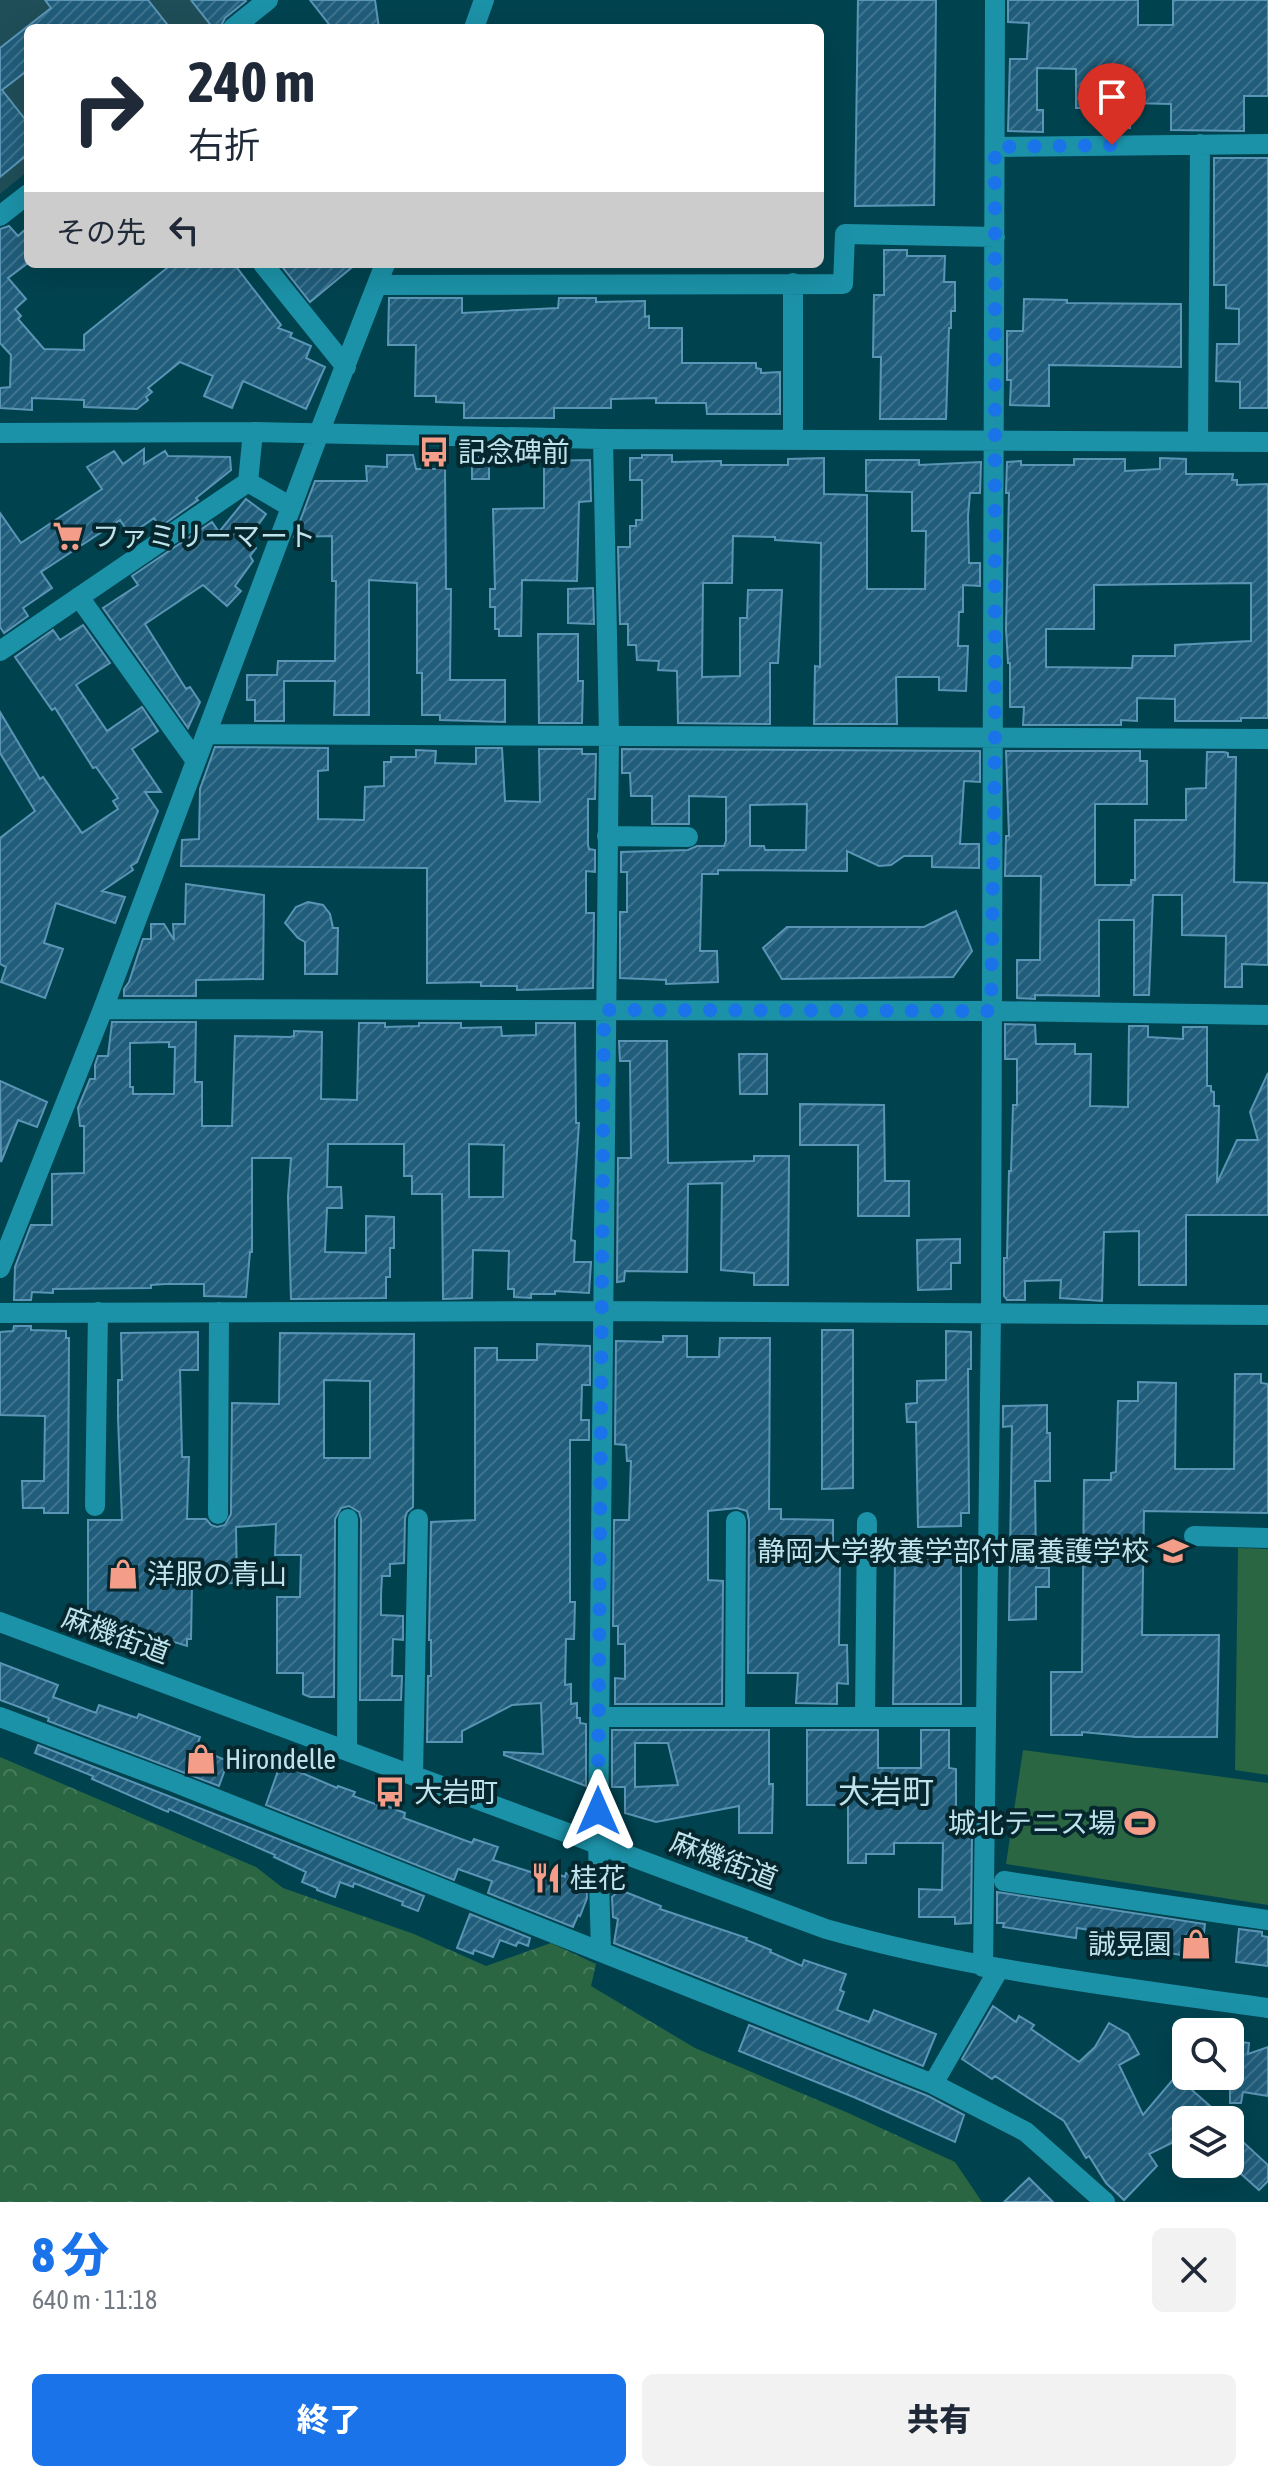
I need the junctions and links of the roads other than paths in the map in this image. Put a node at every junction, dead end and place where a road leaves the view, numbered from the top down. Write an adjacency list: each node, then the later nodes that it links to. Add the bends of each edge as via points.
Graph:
1 (268, 0): 4 (street)
2 (484, 0): 5 (street)
3 (995, 0): 8 (street)
4 (238, 24)
5 (475, 24)
6 (1200, 144): 7 (street); 8 (street); 23 (street)
7 (1268, 144)
8 (995, 147): 11 (street)
9 (24, 197): 10 (street)
10 (0, 216)
11 (995, 237): 14 (street, via 845,234 843,284); 22 (street)
12 (266, 268): 16 (street)
13 (383, 268): 15 (street)
14 (793, 283): 15 (street); 21 (street)
15 (377, 285): 16 (street)
16 (346, 367): 19 (street)
17 (253, 432): 18 (street); 19 (street); 25 (street)
18 (0, 433)
19 (319, 433): 20 (street); 26 (street)
20 (603, 439): 21 (street); 30 (street)
21 (793, 439): 22 (street)
22 (994, 441): 23 (street); 31 (street)
23 (1198, 441): 24 (street)
24 (1268, 442)
25 (248, 482): 26 (street); 27 (street)
26 (291, 507): 29 (street)
27 (79, 597): 28 (street); 33 (street)
28 (0, 651)
29 (207, 734): 30 (street); 33 (street)
30 (609, 735): 31 (street); 34 (street)
31 (995, 739): 32 (street); 38 (street)
32 (1268, 739)
33 (196, 761): 36 (street)
34 (607, 836): 35 (street); 37 (street)
35 (688, 837)
36 (103, 1009): 37 (street); 40 (street)
37 (604, 1010): 38 (street); 41 (street)
38 (991, 1011): 39 (street); 45 (street)
39 (1268, 1015)
40 (0, 1268)
41 (602, 1311): 43 (street); 45 (street); 57 (street)
42 (98, 1312): 43 (street); 44 (street); 47 (street)
43 (219, 1312): 48 (street)
44 (0, 1313)
45 (991, 1314): 46 (street); 60 (street)
46 (1268, 1315)
47 (95, 1506)
48 (218, 1514)
49 (348, 1519): 61 (street)
50 (418, 1519): 62 (street)
51 (736, 1521): 58 (street)
52 (867, 1522): 59 (street)
53 (1194, 1536): 54 (street)
54 (1268, 1538)
55 (0, 1622): 61 (street, 麻機街道)
56 (0, 1717): 66 (street)
57 (599, 1717): 58 (street); 63 (street)
58 (735, 1717): 59 (street)
59 (865, 1717): 60 (street)
60 (986, 1717): 67 (street)
61 (347, 1750): 62 (street, 麻機街道)
62 (413, 1775): 63 (street, 麻機街道)
63 (598, 1843): 66 (street); 67 (street, 麻機街道, via 826,1929)
64 (1004, 1881): 65 (street)
65 (1268, 1920)
66 (601, 1951): 69 (street)
67 (991, 1968): 68 (street, 麻機街道); 69 (street)
68 (1268, 2008)
69 (933, 2084): 70 (street, via 1026,2132)
70 (1097, 2198)

